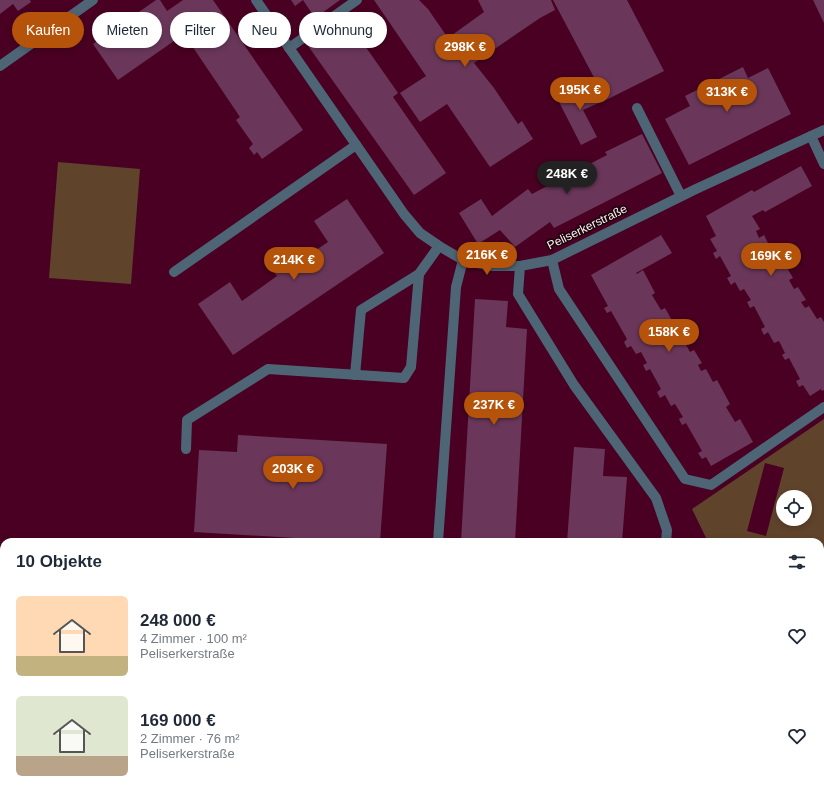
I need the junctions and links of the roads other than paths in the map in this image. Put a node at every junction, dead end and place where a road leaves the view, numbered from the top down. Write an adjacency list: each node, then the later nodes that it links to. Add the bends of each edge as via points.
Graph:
1 (93, 0): 7 (street)
2 (256, 0): 4 (street, Peliserkerstraße)
3 (357, 0): 5 (street)
4 (264, 12)
5 (291, 47)
6 (289, 48): 11 (street, Peliserkerstraße)
7 (0, 66)
8 (637, 108): 13 (street)
9 (824, 130): 10 (street, Peliserkerstraße)
10 (811, 136): 12 (street); 13 (street, Peliserkerstraße)
11 (356, 145): 14 (street, Peliserkerstraße, via 404,214 420,233); 18 (street)
12 (824, 164)
13 (681, 196): 16 (street, Peliserkerstraße)
14 (438, 246): 15 (street, Peliserkerstraße); 19 (street)
15 (463, 260): 17 (street, Peliserkerstraße, via 492,266); 23 (street, via 456,287)
16 (552, 260): 17 (street, Peliserkerstraße); 21 (street, via 559,289 685,479 711,485)
17 (520, 266): 24 (street, via 518,294 574,385 656,498 667,530)
18 (174, 272)
19 (419, 274): 20 (street, via 361,310); 20 (street, via 411,367 404,378)
20 (355, 375): 22 (street, via 268,369 187,420)
21 (824, 407)
22 (186, 449)
23 (438, 538)
24 (666, 538)

